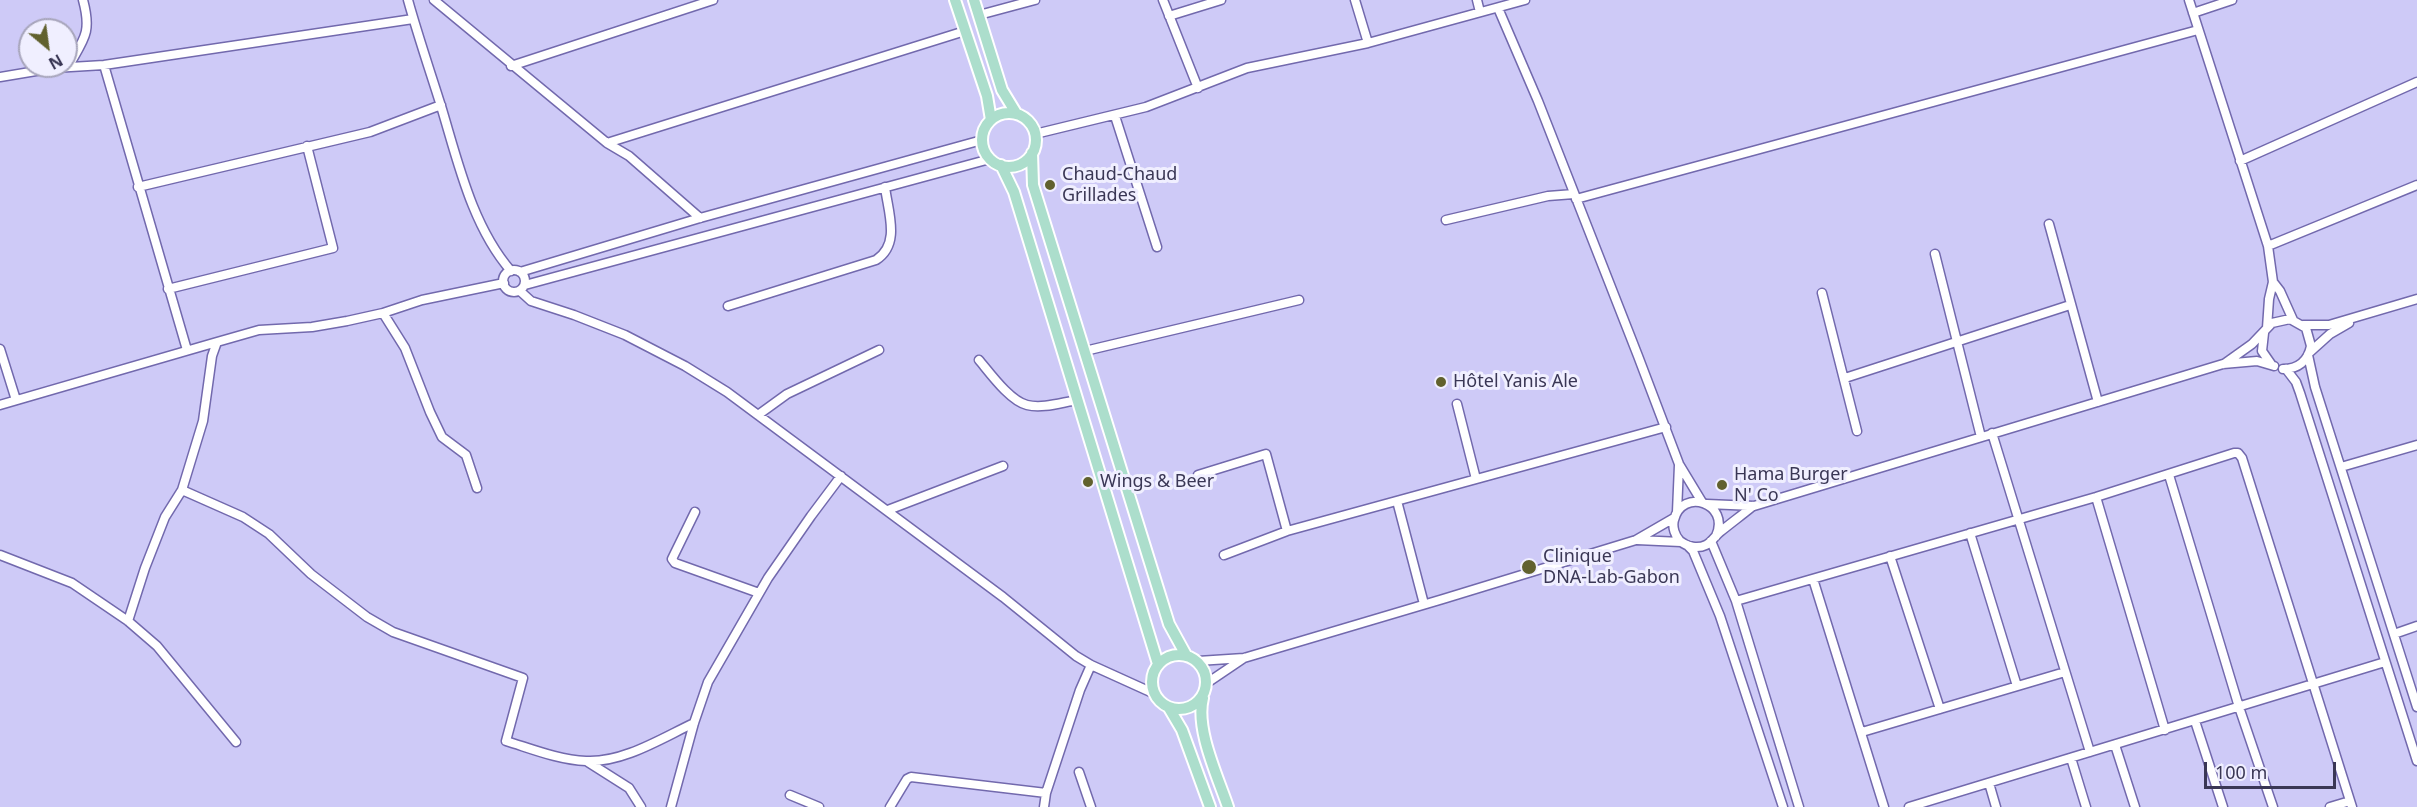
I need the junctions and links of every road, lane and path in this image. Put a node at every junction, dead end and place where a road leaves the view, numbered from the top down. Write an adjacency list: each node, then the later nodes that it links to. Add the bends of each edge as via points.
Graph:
1 (83, 0): 25 (street, via 89,20)
2 (408, 0): 21 (street)
3 (434, 0): 28 (street)
4 (713, 0): 15 (street)
5 (955, 0): 23 (main road)
6 (974, 0): 19 (main road)
7 (1035, 0): 19 (street)
8 (1163, 0): 20 (street)
9 (1221, 0): 20 (street)
10 (1354, 0): 24 (street)
11 (1477, 0): 17 (street)
12 (1525, 0): 16 (street)
13 (2189, 0): 18 (street)
14 (2232, 0): 18 (street)
15 (686, 4): 28 (street)
16 (1498, 8): 17 (street); 48 (street)
17 (1480, 12): 24 (street)
18 (2193, 14): 22 (street)
19 (979, 15): 34 (main road, via 1002,90)
20 (1169, 16): 32 (street)
21 (413, 19): 26 (street); 33 (street)
22 (2198, 30): 43 (street); 48 (street)
23 (965, 31): 36 (main road); 39 (street)
24 (1368, 43): 32 (street, via 1231,72)
25 (78, 50)
26 (104, 65): 27 (street); 46 (street)
27 (78, 66)
28 (511, 66): 39 (street)
29 (18, 73): 30 (street)
30 (0, 77)
31 (2417, 82): 43 (street)
32 (1198, 88): 35 (street)
33 (441, 105): 40 (street, via 370,132); 55 (street, via 477,213 496,253)
34 (1016, 114): 36 (main road, via 1003,113); 37 (main road, via 1029,121)
35 (1114, 116): 37 (street); 53 (street)
36 (991, 120): 38 (main road)
37 (1035, 134): 41 (main road)
38 (982, 140): 42 (main road); 49 (street)
39 (607, 143): 49 (street, via 629,156)
40 (307, 146): 46 (street); 59 (street, via 333,248)
41 (1032, 153): 44 (main road, via 1018,165); 75 (main road, via 1033,185)
42 (990, 159): 44 (main road); 47 (street)
43 (2240, 161): 52 (street)
44 (1001, 165): 83 (main road, via 1014,192)
45 (2417, 185): 52 (street)
46 (138, 187): 59 (street)
47 (885, 187): 58 (street); 64 (street, via 892,233 883,256)
48 (1575, 196): 50 (street, via 1548,196); 88 (street)
49 (700, 218): 55 (street)
50 (1446, 220)
51 (2049, 224): 63 (street)
52 (2268, 246): 56 (street)
53 (1157, 247)
54 (1935, 254): 71 (street)
55 (516, 271): 57 (street, via 505,275); 58 (street, via 525,277)
56 (2273, 282): 67 (street); 69 (street)
57 (504, 283): 58 (street, via 508,290); 65 (street, via 422,300)
58 (522, 288): 87 (street, via 531,301 625,335 685,366)
59 (168, 289): 73 (street)
60 (1822, 293): 81 (street)
61 (2417, 299): 66 (street)
62 (1299, 300): 75 (street)
63 (2070, 304): 71 (street); 84 (street)
64 (728, 306)
65 (383, 313): 70 (street, via 312,327 259,330); 100 (street, via 405,348 442,437 466,455)
66 (2357, 318): 68 (street); 76 (street, via 2330,334)
67 (2293, 320): 68 (street); 69 (street, via 2277,321)
68 (2303, 326): 76 (street, via 2311,339)
69 (2266, 330): 78 (street); 79 (street, via 2262,351)
70 (217, 342): 73 (street); 101 (street, via 202,421)
71 (1957, 342): 81 (street); 91 (street)
72 (0, 349): 82 (street)
73 (187, 350): 82 (street)
74 (879, 350): 87 (street, via 787,394)
75 (1085, 351): 125 (main road, via 1169,624)
76 (2309, 354): 80 (street, via 2298,366); 95 (street, via 2315,387)
77 (979, 360): 83 (street, via 1005,390 1025,405)
78 (2223, 364): 79 (street, via 2257,361); 84 (street)
79 (2274, 366): 80 (street)
80 (2286, 369): 128 (street, via 2300,393)
81 (1845, 378): 89 (street)
82 (16, 400): 86 (street)
83 (1078, 400): 129 (main road)
84 (2098, 402): 90 (street)
85 (1457, 404): 99 (street)
86 (0, 405)
87 (758, 415): 98 (street)
88 (1666, 427): 93 (street); 99 (street)
89 (1857, 431)
90 (1992, 433): 91 (street); 109 (street)
91 (1981, 436): 105 (street)
92 (2417, 446): 95 (street)
93 (1678, 464): 104 (street); 108 (street)
94 (1003, 466): 106 (street)
95 (2341, 467): 124 (street)
96 (1197, 475): 110 (street, via 1266,454)
97 (2169, 475): 102 (street); 133 (street, via 2234,453 2241,455); 137 (street)
98 (841, 476): 106 (street); 119 (street)
99 (1476, 479): 103 (street)
100 (477, 488)
101 (182, 490): 122 (street, via 165,517); 149 (street, via 243,517 269,534 311,574 393,632 523,678 506,741)
102 (2096, 497): 109 (street); 143 (street)
103 (1397, 501): 110 (street); 121 (street)
104 (1704, 503): 105 (street); 108 (street, via 1687,503); 112 (street, via 1718,518)
105 (1754, 506): 112 (street)
106 (888, 510): 130 (street)
107 (695, 512): 119 (street, via 672,559 675,564)
108 (1675, 515): 113 (street); 114 (street, via 1674,531)
109 (2019, 519): 111 (street); 131 (street)
110 (1287, 531): 116 (street)
111 (1971, 533): 117 (street); 134 (street)
112 (1713, 539): 114 (street, via 1700,547); 120 (street)
113 (1636, 540): 114 (street); 121 (street)
114 (1684, 544): 164 (street, via 1693,551 1720,616)
115 (0, 555): 122 (street, via 72,583)
116 (1224, 555)
117 (1890, 556): 118 (street); 140 (street)
118 (1813, 579): 120 (street); 144 (street)
119 (759, 593): 142 (street, via 708,682)
120 (1736, 601): 165 (street)
121 (1424, 604): 126 (street)
122 (128, 621): 145 (street, via 157,646)
123 (2417, 626): 124 (street)
124 (2394, 634): 138 (street)
125 (1186, 655): 127 (main road); 129 (main road, via 1171,656)
126 (1244, 658): 127 (street); 132 (street)
127 (1198, 661): 132 (main road)
128 (2385, 662): 133 (street); 150 (street)
129 (1158, 664): 135 (main road, via 1152,679)
130 (1091, 665): 135 (street); 153 (street)
131 (2065, 672): 134 (street); 147 (street)
132 (1207, 683): 136 (main road)
133 (2314, 685): 137 (street); 155 (street)
134 (2018, 686): 140 (street)
135 (1155, 694): 139 (main road)
136 (1204, 695): 139 (main road, via 1187,708); 163 (main road, via 1200,709 1202,725)
137 (2239, 707): 141 (street); 172 (street)
138 (2417, 707)
139 (1169, 708): 162 (main road, via 1182,730)
140 (1940, 709): 144 (street)
141 (2195, 721): 143 (street); 171 (street)
142 (694, 723): 149 (street, via 617,757); 157 (street)
143 (2165, 730): 146 (street)
144 (1862, 732): 166 (street)
145 (236, 742)
146 (2115, 745): 147 (street); 170 (street)
147 (2090, 752): 148 (street)
148 (2071, 758): 152 (street); 169 (street)
149 (587, 761): 156 (street, via 629,788)
150 (2417, 761)
151 (1079, 772): 161 (street)
152 (1989, 783): 167 (street); 168 (street)
153 (1046, 793): 159 (street, via 911,777); 160 (street)
154 (790, 795): 158 (street)
155 (2351, 804): 173 (street)
156 (642, 807)
157 (671, 807)
158 (819, 807)
159 (890, 807)
160 (1044, 807)
161 (1091, 807)
162 (1210, 807)
163 (1228, 807)
164 (1783, 807)
165 (1799, 807)
166 (1884, 807)
167 (1909, 807)
168 (1996, 807)
169 (2086, 807)
170 (2134, 807)
171 (2223, 807)
172 (2273, 807)
173 (2330, 807)

